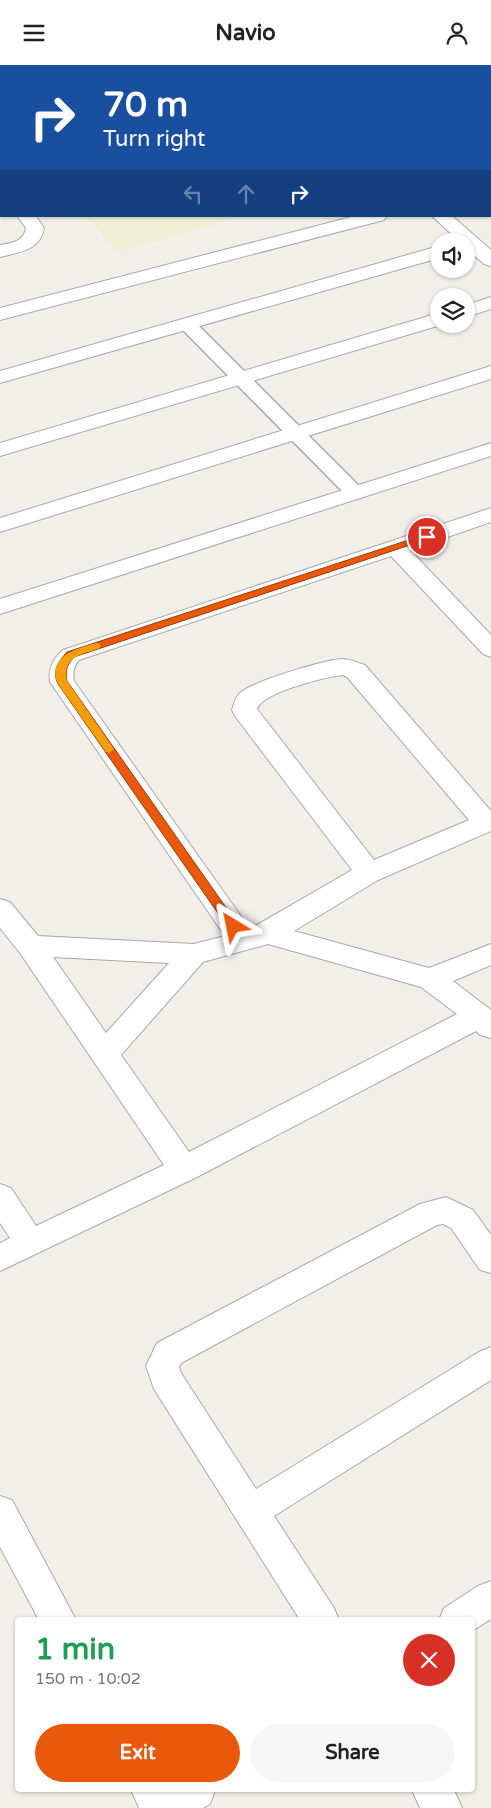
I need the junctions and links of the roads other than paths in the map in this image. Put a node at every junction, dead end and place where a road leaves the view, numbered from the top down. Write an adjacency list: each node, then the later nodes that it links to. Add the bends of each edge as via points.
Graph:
1 (27, 217): 6 (street, via 35,227 34,236 27,244)
2 (374, 217): 11 (street)
3 (442, 217): 4 (street)
4 (458, 233)
5 (475, 248): 8 (street)
6 (0, 251)
7 (430, 255): 13 (street)
8 (491, 261)
9 (491, 303): 10 (street)
10 (475, 308)
11 (0, 314)
12 (430, 322): 16 (street)
13 (187, 323): 15 (street); 16 (lane)
14 (491, 372): 17 (street)
15 (0, 377)
16 (241, 378): 17 (lane); 19 (street)
17 (295, 433): 20 (lane); 22 (street)
18 (491, 449): 20 (street)
19 (0, 450)
20 (355, 493): 24 (street)
21 (491, 515): 23 (street)
22 (0, 525)
23 (396, 547): 25 (street); 29 (street, via 71,655 62,664 62,682)
24 (0, 607)
25 (491, 649)
26 (489, 822): 27 (street); 27 (street, via 356,671 344,667 326,669 260,691 248,699 244,710)
27 (369, 873): 29 (street)
28 (0, 909): 30 (street)
29 (256, 938): 31 (street); 33 (street)
30 (30, 946): 31 (street); 35 (street)
31 (194, 954): 35 (street)
32 (491, 954): 33 (street)
33 (430, 979): 34 (street)
34 (485, 1022): 36 (street)
35 (104, 1053): 36 (street)
36 (184, 1169): 38 (street)
37 (0, 1197): 38 (street)
38 (30, 1243): 39 (street)
39 (0, 1258)
40 (491, 1260): 42 (street, via 462,1219 446,1210 431,1213 168,1353 162,1366 166,1379)
41 (491, 1361): 42 (street)
42 (251, 1511): 46 (street)
43 (0, 1512): 45 (street)
44 (491, 1598): 47 (street)
45 (56, 1617)
46 (319, 1617)
47 (462, 1617)
48 (151, 1792): 51 (street)
49 (193, 1792): 52 (street)
50 (432, 1792): 53 (street)
51 (160, 1808)
52 (168, 1808)
53 (443, 1808)

